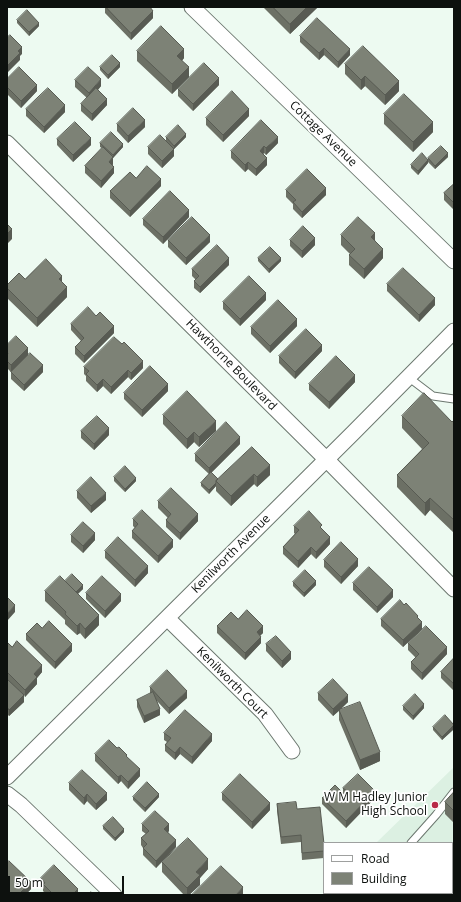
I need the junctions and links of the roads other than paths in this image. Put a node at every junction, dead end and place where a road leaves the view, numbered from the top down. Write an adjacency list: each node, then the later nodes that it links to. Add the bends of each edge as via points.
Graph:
1 (192, 7): 3 (street, Cottage Avenue)
2 (7, 143): 7 (street, Hawthorne Boulevard)
3 (454, 261)
4 (454, 331): 5 (street, Kenilworth Avenue)
5 (408, 377): 6 (lane, via 433,396); 7 (street, Kenilworth Avenue)
6 (454, 399)
7 (326, 459): 8 (street, Hawthorne Boulevard); 9 (street, Kenilworth Avenue)
8 (454, 589)
9 (167, 618): 10 (street, Kenilworth Court, via 265,714); 11 (street, Kenilworth Avenue)
10 (292, 751)
11 (7, 777)
12 (454, 792): 14 (lane)
13 (7, 794): 15 (street)
14 (412, 842)
15 (114, 895)

